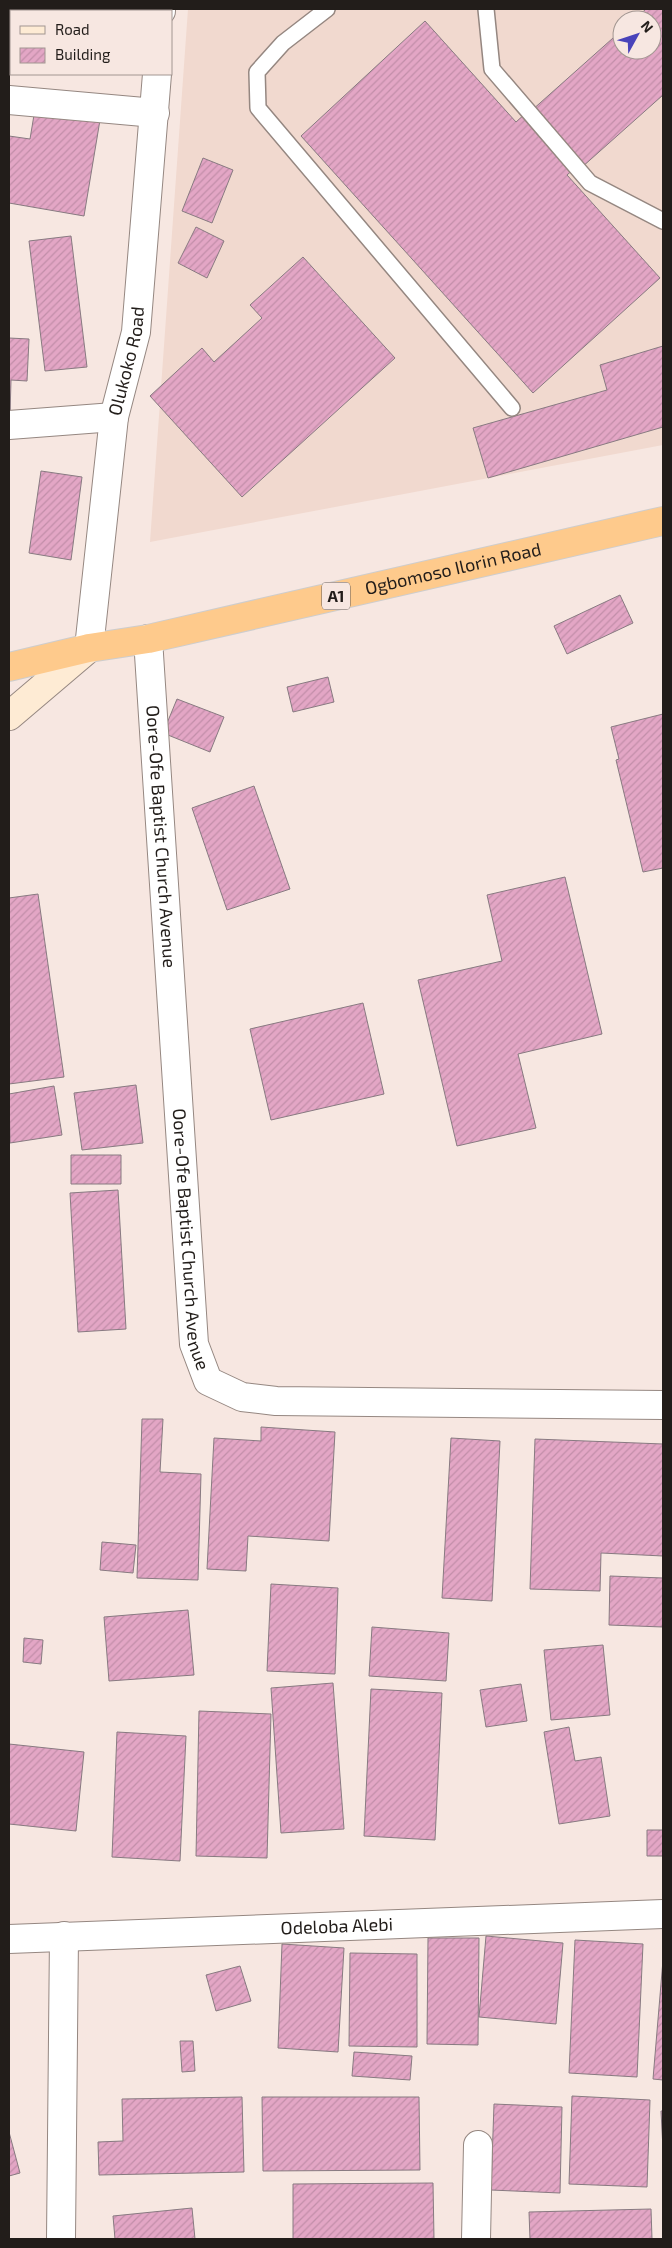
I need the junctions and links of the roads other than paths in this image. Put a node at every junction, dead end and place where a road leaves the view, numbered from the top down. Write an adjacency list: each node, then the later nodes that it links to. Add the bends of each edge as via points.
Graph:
1 (327, 9): 7 (lane, via 283,43 257,72 258,108)
2 (486, 9): 6 (lane, via 492,69 590,183)
3 (158, 75): 5 (street, Olukoko Road)
4 (9, 100): 5 (street)
5 (155, 113): 8 (street, Olukoko Road, via 136,332)
6 (663, 221)
7 (512, 408)
8 (114, 417): 9 (street); 12 (street, Olukoko Road)
9 (9, 425)
10 (663, 521): 11 (highway, Ogbomoso Ilorin Road / A1)
11 (148, 639): 12 (highway, Ogbomoso Ilorin Road / A1); 15 (street, Oore-Ofe Baptist Church Avenue, via 194,1344 208,1381 242,1397 276,1401)
12 (89, 648): 13 (highway, Ogbomoso Ilorin Road / A1); 14 (main road)
13 (9, 667)
14 (9, 716)
15 (663, 1405)
16 (663, 1914): 17 (street, Odeloba Alebi)
17 (64, 1936): 18 (street, Odeloba Alebi); 20 (street)
18 (9, 1939)
19 (478, 2145): 21 (street)
20 (60, 2239)
21 (476, 2239)

